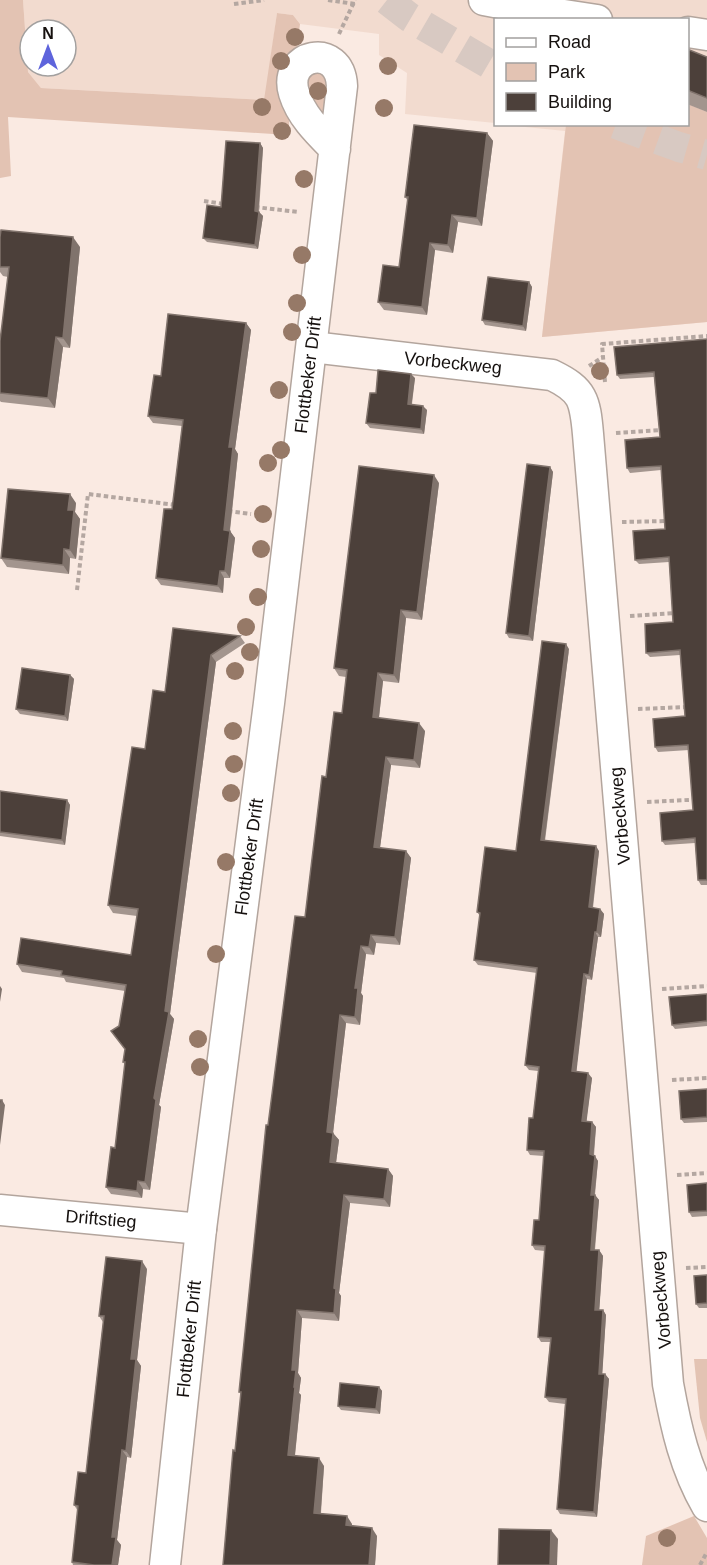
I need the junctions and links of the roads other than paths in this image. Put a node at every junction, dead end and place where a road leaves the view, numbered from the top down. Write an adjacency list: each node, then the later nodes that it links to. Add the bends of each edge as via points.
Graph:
1 (484, 0): 2 (street)
2 (584, 18)
3 (689, 32): 4 (street)
4 (707, 35)
5 (335, 149): 6 (street, Flottbeker Drift)
6 (312, 347): 8 (street, Flottbeker Drift); 9 (street, Vorbeckweg, via 552,375 570,384 581,397 588,434 668,1384 676,1432 694,1483)
7 (0, 1210): 8 (street, Driftstieg)
8 (201, 1229): 10 (street, Flottbeker Drift)
9 (707, 1506)
10 (165, 1565)

